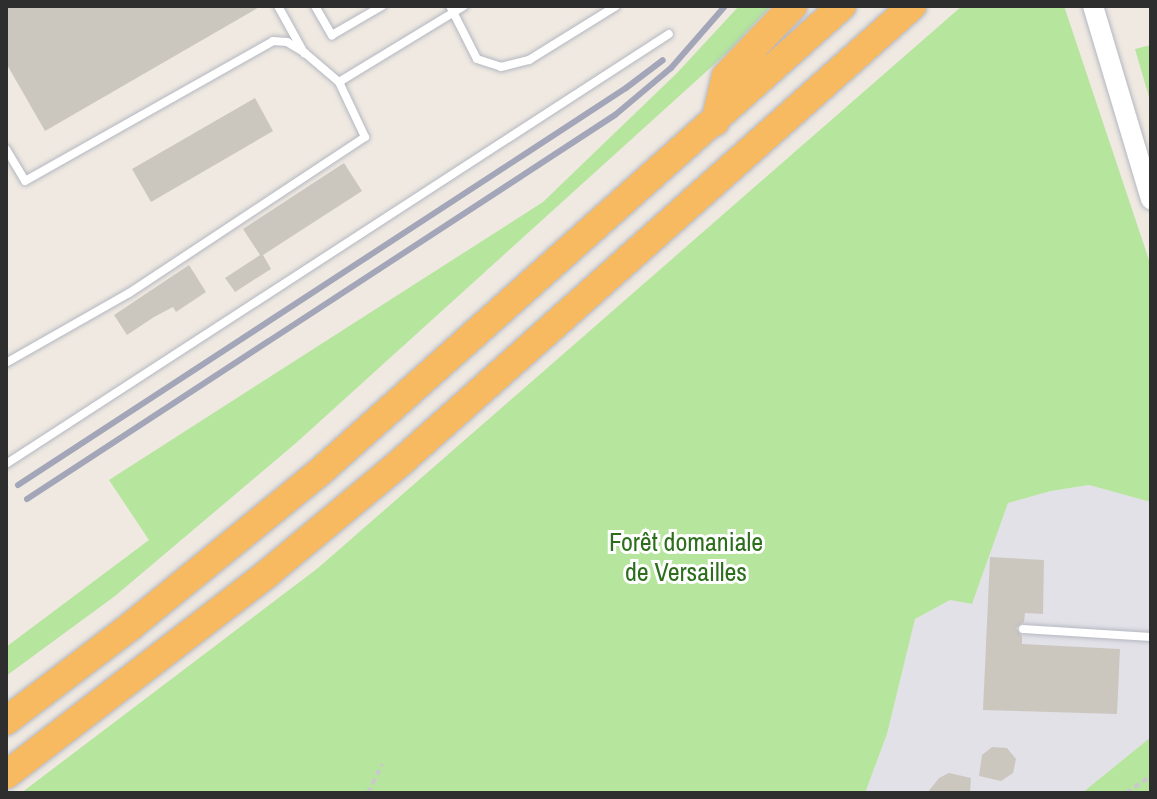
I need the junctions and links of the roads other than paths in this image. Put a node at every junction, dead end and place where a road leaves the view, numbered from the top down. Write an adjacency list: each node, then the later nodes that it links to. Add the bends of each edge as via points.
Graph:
1 (278, 6): 12 (lane)
2 (315, 6): 3 (lane, via 332,35)
3 (382, 6)
4 (464, 6): 10 (lane)
5 (616, 6): 10 (lane, via 529,60 501,67 477,59)
6 (793, 6): 14 (highway, via 726,76)
7 (842, 6): 14 (highway)
8 (912, 6): 22 (highway, via 389,472 257,582)
9 (1093, 6): 16 (street)
10 (452, 9): 13 (lane)
11 (669, 34): 18 (lane)
12 (305, 53): 13 (lane); 15 (lane, via 273,41 25,181)
13 (339, 82): 17 (lane, via 365,137 129,293)
14 (715, 122): 21 (highway, via 321,471)
15 (6, 149)
16 (1151, 199)
17 (6, 363)
18 (6, 464)
19 (1023, 629): 20 (lane)
20 (1151, 637)
21 (6, 721)
22 (6, 775)

